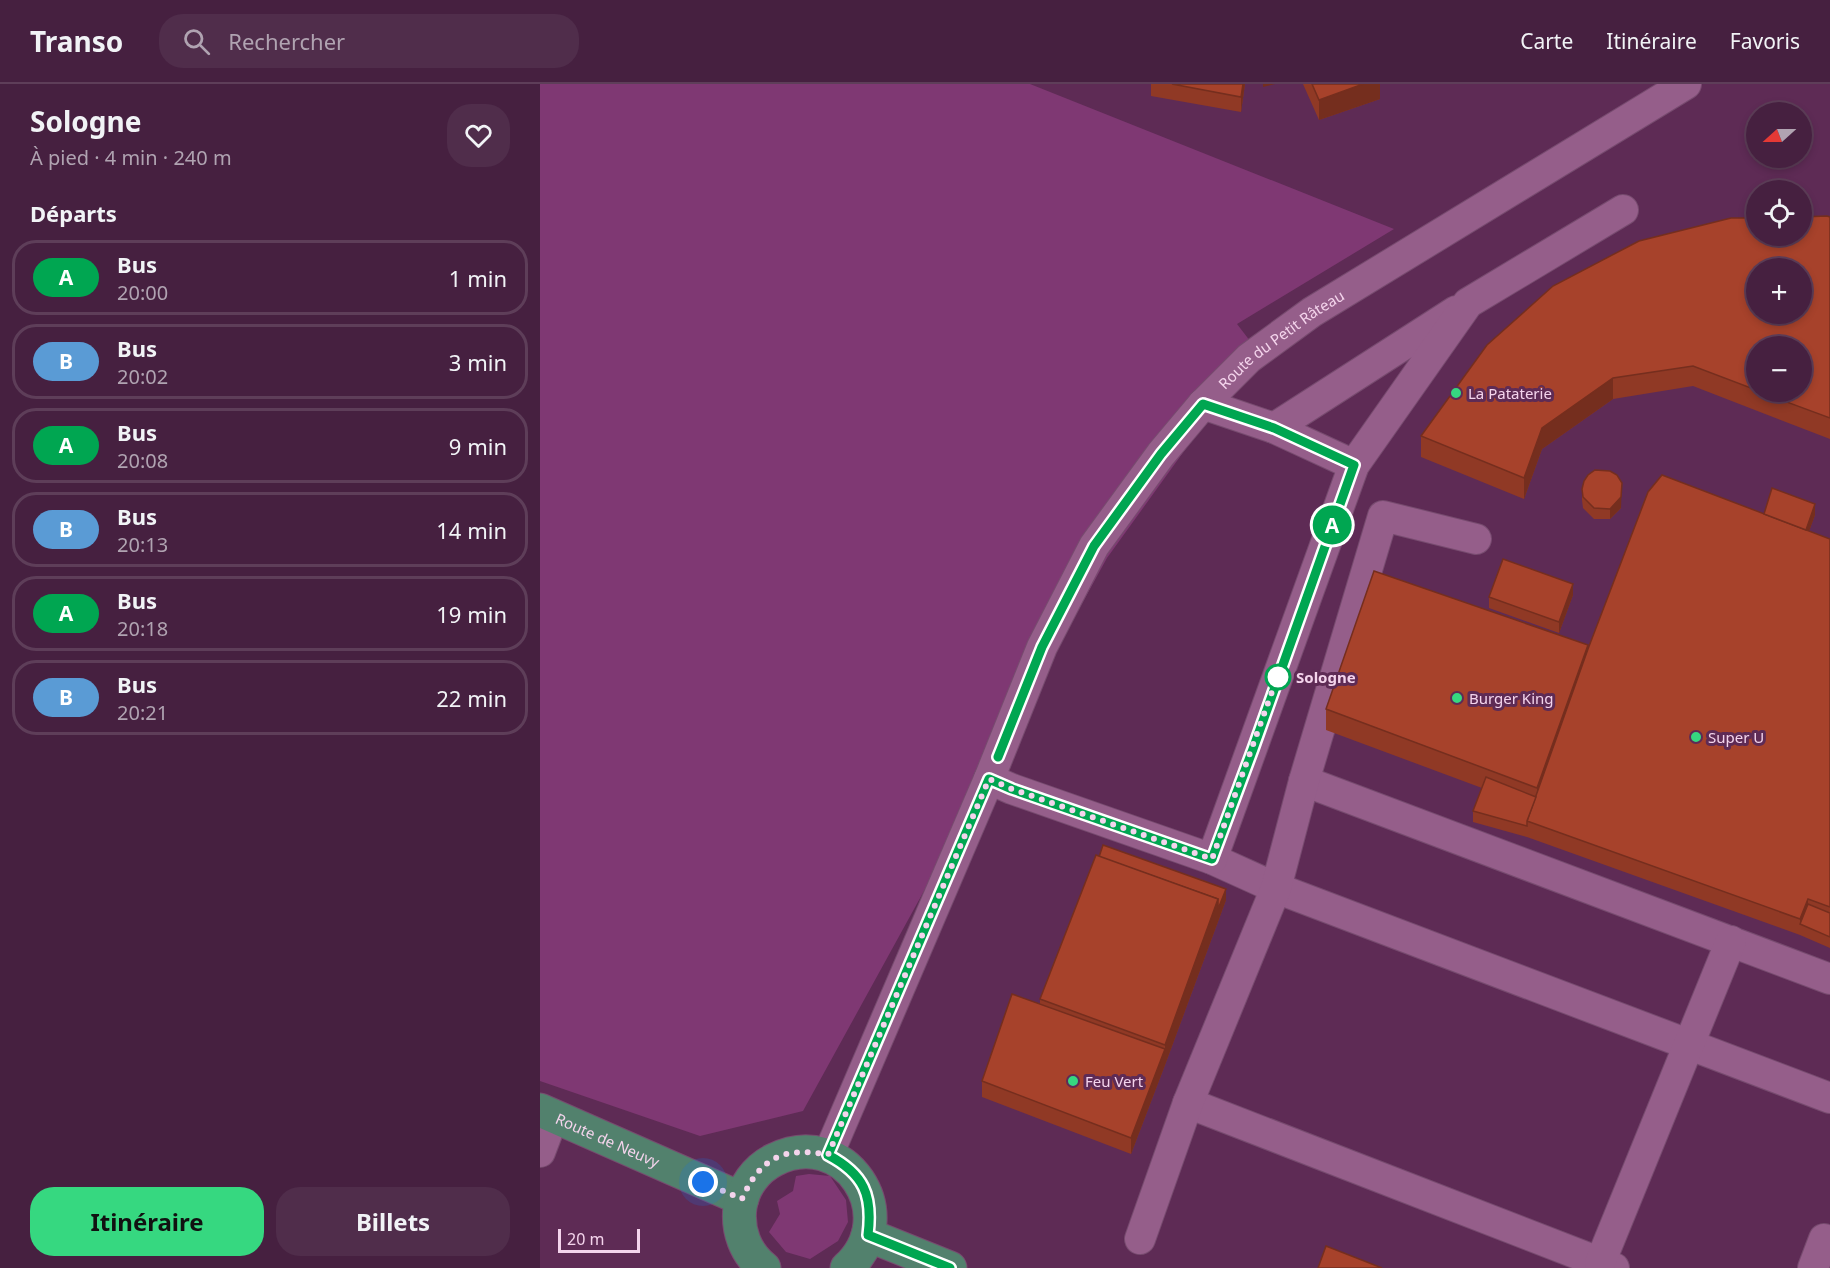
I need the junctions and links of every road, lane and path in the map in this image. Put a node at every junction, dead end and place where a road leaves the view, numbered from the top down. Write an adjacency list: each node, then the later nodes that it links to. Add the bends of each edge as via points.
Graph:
1 (1686, 84): 4 (street, Route du Petit Râteau, via 1312,312 1249,358)
2 (1623, 210): 3 (street)
3 (1468, 303): 5 (street); 6 (street)
4 (1203, 404): 5 (street); 8 (street, Route du Petit Râteau, via 1094,546 1042,647)
5 (1274, 428): 6 (street)
6 (1354, 465): 10 (street)
7 (1476, 539): 9 (street, via 1383,516)
8 (989, 779): 10 (street); 19 (street, Route du Petit Râteau)
9 (1304, 781): 11 (street); 12 (street)
10 (1212, 859): 11 (street)
11 (1276, 888): 14 (street); 16 (street)
12 (1731, 941): 13 (street); 14 (street)
13 (1830, 979)
14 (1689, 1044): 15 (street); 24 (street)
15 (1830, 1098)
16 (1188, 1103): 22 (street); 24 (street)
17 (547, 1112): 18 (street); 20 (main road, Route de Neuvy)
18 (540, 1152)
19 (828, 1155): 20 (main road, via 807,1151 785,1154 766,1164 751,1179); 21 (main road, via 859,1179 871,1215)
20 (742, 1199): 25 (main road, via 741,1236)
21 (868, 1235): 26 (main road); 27 (main road)
22 (1140, 1239)
23 (1830, 1242): 28 (street, via 1824,1239)
24 (1602, 1265)
25 (764, 1268)
26 (847, 1268)
27 (950, 1268)
28 (1813, 1268)

